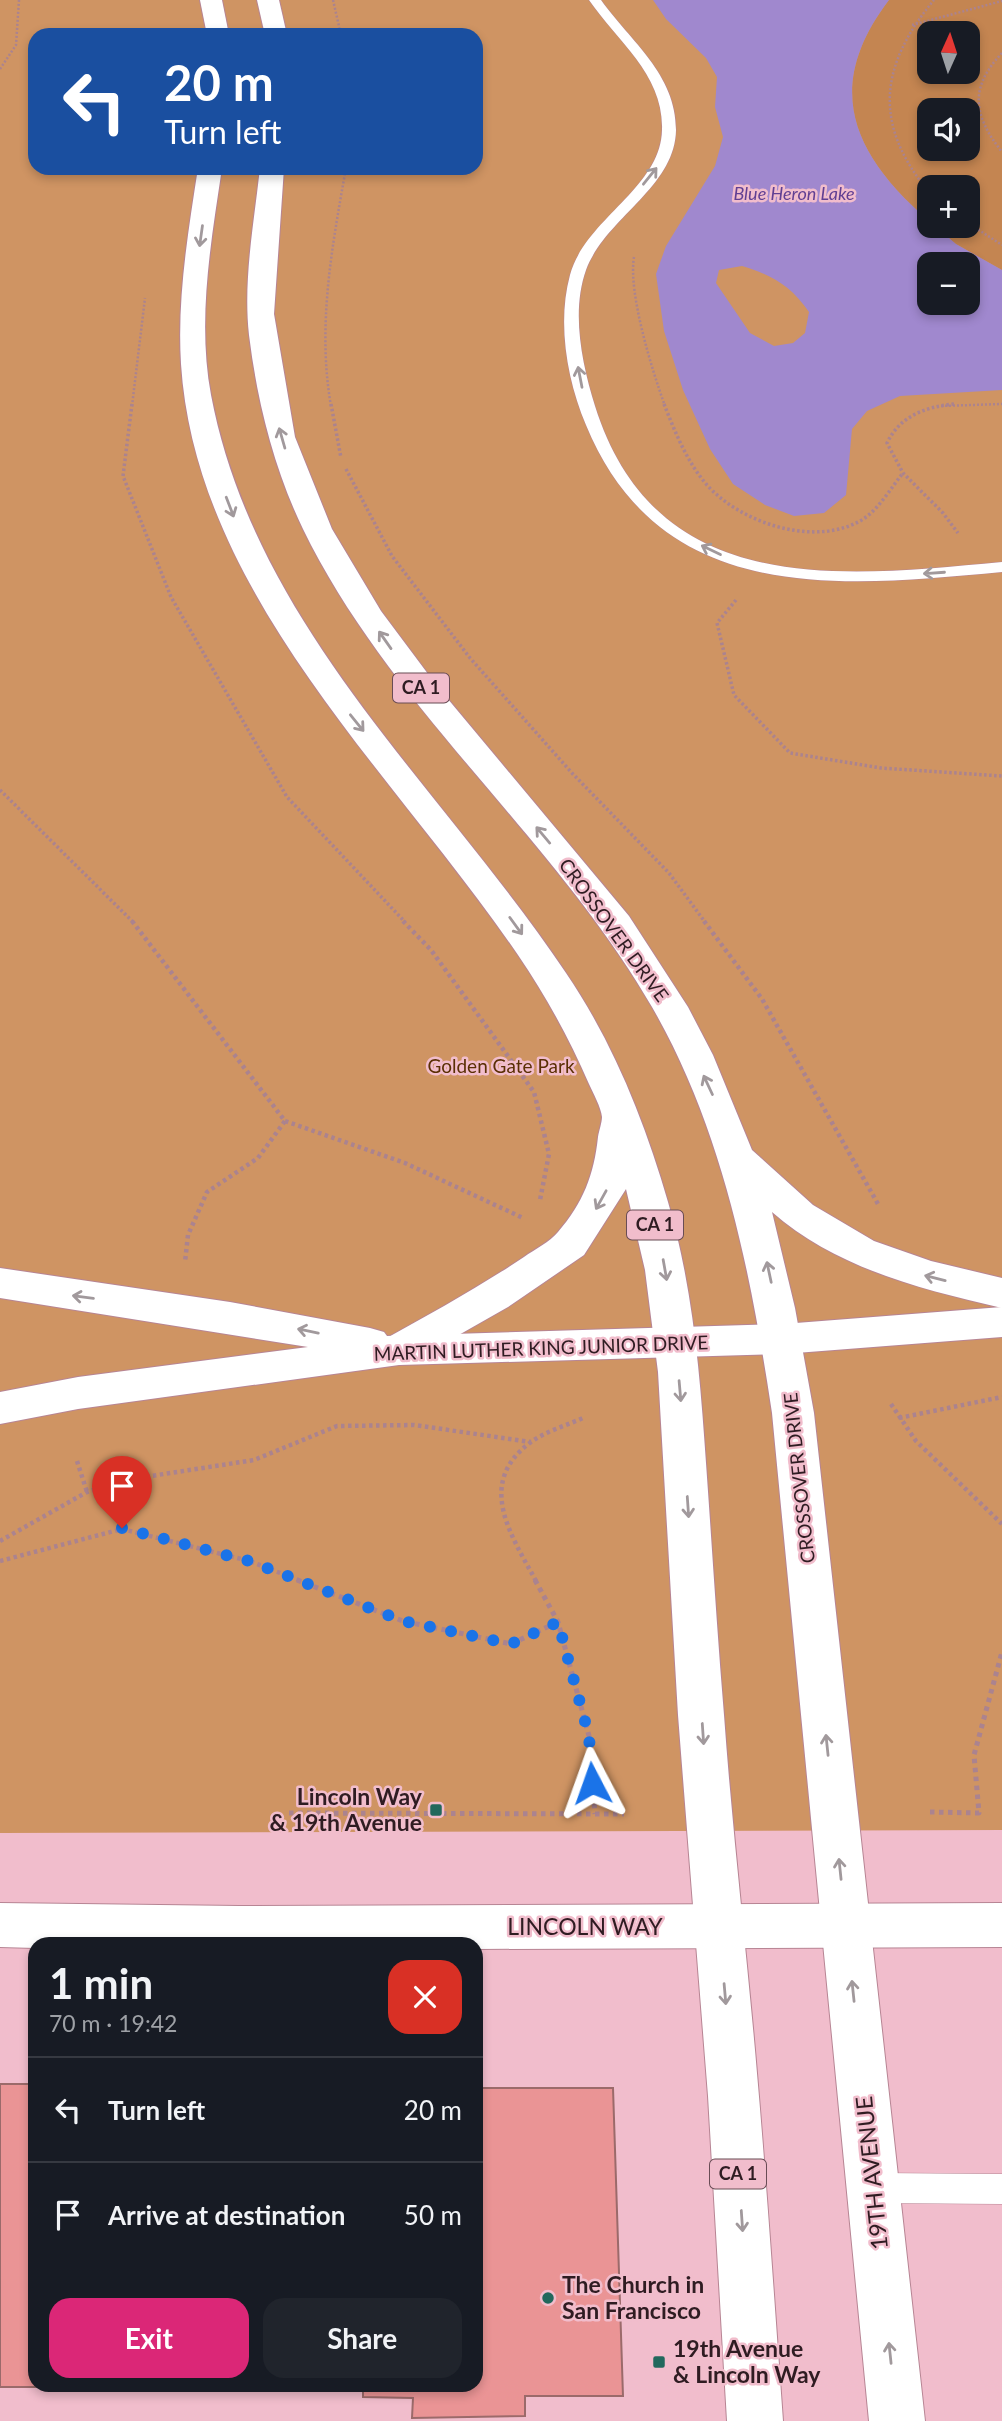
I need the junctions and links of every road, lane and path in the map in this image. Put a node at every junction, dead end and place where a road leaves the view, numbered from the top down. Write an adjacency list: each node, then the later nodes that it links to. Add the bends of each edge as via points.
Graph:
1 (19, 0): 13 (path, via 16,45)
2 (211, 0): 9 (main road)
3 (268, 0): 10 (main road)
4 (333, 0): 11 (path)
5 (595, 0): 26 (lane, one-way to 5, via 702,546 652,514 615,473 588,410 574,339 577,273 597,236 660,164 669,135 665,98 656,74)
6 (934, 0): 8 (path)
7 (1002, 1): 8 (path)
8 (912, 25): 18 (path, via 893,65 887,100 892,131 906,166)
9 (217, 28)
10 (274, 28)
11 (339, 28)
12 (1002, 53): 14 (path, via 981,79 977,95 984,124)
13 (0, 69)
14 (1002, 152)
15 (209, 175): 29 (main road, CA 1, one-way to 29, via 194,291 195,366 212,455 241,536 277,607 320,675 503,909 556,985)
16 (271, 175): 31 (main road, CROSSOVER DRIVE / CA 1, one-way to 16, via 691,1049 642,963 585,884 396,656 352,591 311,514 285,447 262,338 261,290)
17 (345, 175): 32 (path, via 329,262 325,372 342,460 392,555 470,658 669,873 762,999)
18 (917, 178)
19 (980, 231): 20 (path)
20 (1002, 245)
21 (635, 253): 23 (path, via 632,263 648,355 694,465 722,499 772,525 841,531 862,520)
22 (1002, 404): 23 (path, via 939,407 897,425 887,443)
23 (903, 473): 24 (path)
24 (962, 538)
25 (1002, 568): 26 (lane, one-way to 26, via 838,578)
26 (761, 569): 27 (path, via 717,623 734,695 790,753 881,768)
27 (1002, 776)
28 (0, 790): 30 (path, via 138,927)
29 (619, 1110): 39 (main road, CA 1, one-way to 39, via 662,1252); 40 (main road, one-way to 40, via 614,1167 605,1194 570,1245 494,1297)
30 (285, 1121): 33 (path, via 405,1163); 34 (path, via 258,1158 207,1192 188,1235)
31 (734, 1148): 36 (main road, one-way to 31, via 919,1274 822,1233 777,1198); 38 (main road, CROSSOVER DRIVE / CA 1, one-way to 31, via 752,1201)
32 (879, 1206)
33 (535, 1224)
34 (183, 1273)
35 (0, 1283): 40 (main road, one-way to 35, via 286,1326)
36 (1002, 1293)
37 (1002, 1322): 38 (main road, MARTIN LUTHER KING JUNIOR DRIVE)
38 (782, 1339): 39 (main road, MARTIN LUTHER KING JUNIOR DRIVE); 61 (main road, CROSSOVER DRIVE / CA 1, one-way to 38)
39 (676, 1344): 40 (main road, MARTIN LUTHER KING JUNIOR DRIVE); 60 (main road, CA 1, one-way to 60)
40 (399, 1350): 43 (main road, MARTIN LUTHER KING JUNIOR DRIVE, via 78,1393)
41 (1002, 1397): 45 (path)
42 (891, 1404): 45 (path)
43 (0, 1408)
44 (586, 1417): 46 (path)
45 (899, 1418): 49 (path, via 916,1441)
46 (531, 1442): 48 (path, via 414,1425 337,1426 254,1460 119,1481); 52 (path, via 507,1466 499,1500 510,1533)
47 (77, 1461): 48 (path)
48 (87, 1492): 50 (path)
49 (1002, 1524)
50 (0, 1541)
51 (0, 1562): 52 (path, via 122,1528 249,1561 403,1621 511,1644)
52 (558, 1622): 56 (path, via 589,1736)
53 (1002, 1652): 54 (path, via 974,1755 979,1813)
54 (930, 1812)
55 (289, 1813): 56 (path)
56 (595, 1814): 57 (path)
57 (624, 1814)
58 (1002, 1925): 61 (main road, LINCOLN WAY)
59 (0, 1926): 60 (main road, LINCOLN WAY)
60 (719, 1926): 61 (main road, LINCOLN WAY); 64 (main road, CA 1, one-way to 64)
61 (846, 1926): 62 (main road, 19TH AVENUE / CA 1, one-way to 61)
62 (873, 2188): 63 (lane); 65 (main road, 19TH AVENUE / CA 1, one-way to 62)
63 (1002, 2189)
64 (755, 2421)
65 (897, 2421)

